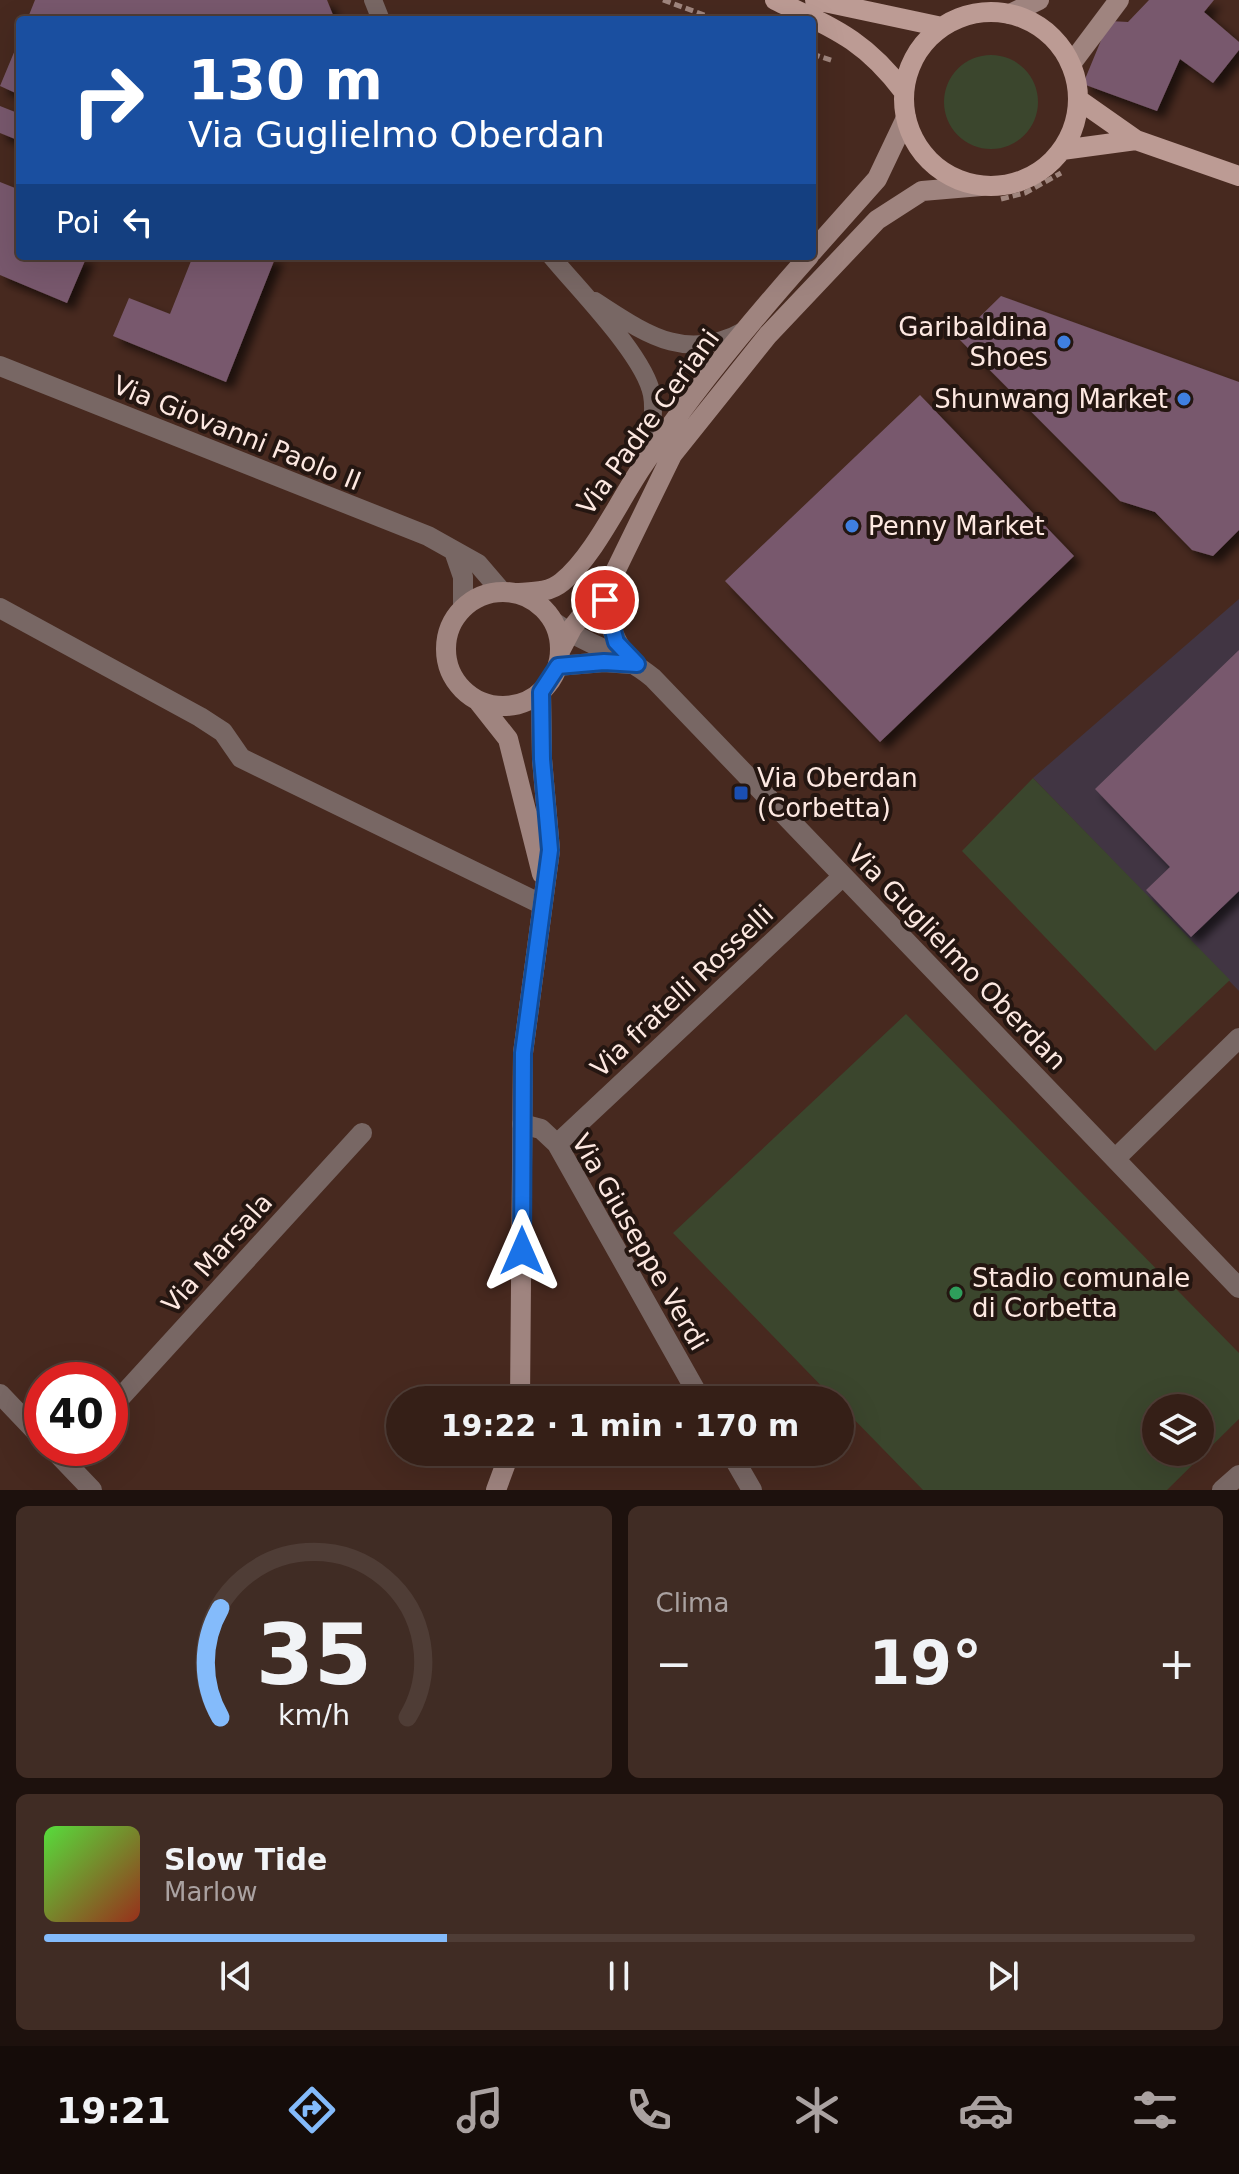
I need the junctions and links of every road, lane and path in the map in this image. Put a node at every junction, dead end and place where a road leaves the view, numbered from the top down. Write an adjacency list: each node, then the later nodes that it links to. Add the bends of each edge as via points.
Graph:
1 (663, 0): 7 (path)
2 (775, 0): 8 (main road)
3 (815, 0): 10 (main road)
4 (1039, 0): 6 (street)
5 (1119, 0): 13 (street)
6 (1010, 14): 10 (main road, via 986,12); 13 (main road, via 1035,24 1056,41)
7 (707, 16)
8 (808, 16)
9 (816, 20): 14 (main road, via 852,37 881,61)
10 (942, 27): 14 (main road, via 916,55)
11 (816, 55): 12 (path)
12 (838, 63)
13 (1071, 64): 15 (main road)
14 (904, 92): 16 (main road)
15 (1079, 100): 17 (main road); 19 (main road)
16 (906, 118): 21 (main road, via 925,156); 22 (street, Via Padre Ceriani, via 877,179)
17 (1136, 140): 18 (main road); 20 (main road)
18 (1084, 147): 19 (main road); 21 (path, via 1068,168 1025,193)
19 (1062, 150): 21 (main road, via 1026,178)
20 (1239, 176)
21 (984, 192): 30 (street, Via Padre Ceriani, via 922,191 877,220 768,335 672,455)
22 (816, 247)
23 (554, 260): 25 (lane)
24 (805, 260): 26 (street, Via Padre Ceriani)
25 (579, 290): 26 (lane, via 650,337 696,345); 28 (lane, via 635,358 652,395)
26 (748, 329): 28 (street, Via Padre Ceriani)
27 (0, 366): 29 (street, Via Giovanni Paolo II, via 428,536)
28 (644, 464): 31 (street, Via Padre Ceriani, via 562,583 544,592)
29 (454, 551): 31 (street, Via Giovanni Paolo II); 32 (street, via 463,577)
30 (607, 585): 34 (street, Via Padre Ceriani); 35 (street, Via Guglielmo Oberdan, via 609,624)
31 (509, 592): 32 (street, via 488,593); 34 (street, via 538,603)
32 (463, 607): 37 (street, via 447,634 446,661 459,686)
33 (0, 608): 40 (street, via 200,717 223,732 241,758)
34 (561, 643): 35 (street, Via Guglielmo Oberdan); 35 (street, via 604,662); 36 (street)
35 (632, 661): 38 (street, Via Guglielmo Oberdan)
36 (541, 692): 37 (street, via 511,706); 39 (street, via 550,850)
37 (478, 701): 39 (street, via 508,739)
38 (843, 876): 44 (street, Via fratelli Rosselli); 45 (street, Via Guglielmo Oberdan)
39 (545, 881): 40 (street)
40 (541, 904): 42 (street, via 523,1053)
41 (1239, 1038): 45 (street)
42 (522, 1124): 44 (street, Via Giuseppe Verdi, via 541,1129); 47 (street)
43 (362, 1133): 49 (street, Via Marsala)
44 (557, 1144): 48 (street, Via Giuseppe Verdi)
45 (1115, 1159): 46 (street, Via Guglielmo Oberdan)
46 (1239, 1288)
47 (520, 1386)
48 (693, 1386)
49 (128, 1389)
50 (0, 1394): 51 (street)
51 (24, 1419)
52 (74, 1466): 56 (street)
53 (505, 1466): 57 (street)
54 (738, 1466): 58 (street)
55 (1239, 1475): 59 (street)
56 (92, 1490)
57 (496, 1490)
58 (752, 1490)
59 (1222, 1490)

